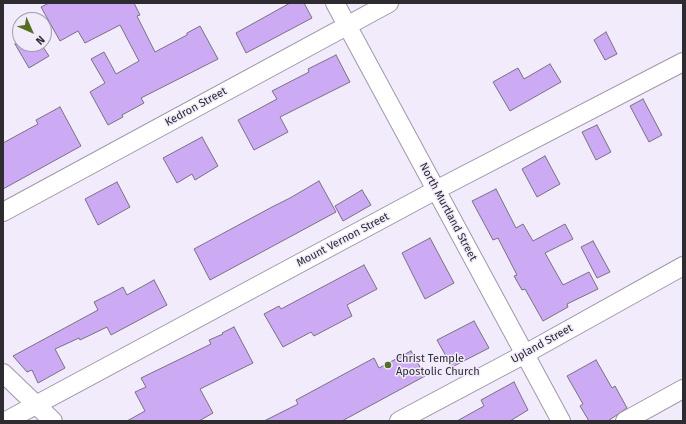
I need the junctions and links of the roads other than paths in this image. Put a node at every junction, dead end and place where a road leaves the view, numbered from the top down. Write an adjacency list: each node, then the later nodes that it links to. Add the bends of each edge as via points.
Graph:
1 (335, 3): 3 (street, North Murtland Street)
2 (389, 3): 3 (street, Kedron Street)
3 (348, 25): 5 (street, North Murtland Street); 6 (street, Kedron Street)
4 (683, 62): 5 (street, Mount Vernon Street)
5 (436, 190): 8 (street, North Murtland Street); 11 (street, Mount Vernon Street)
6 (3, 212)
7 (683, 266): 8 (street, Upland Street)
8 (525, 354): 14 (street, Upland Street); 15 (street, North Murtland Street)
9 (3, 373): 11 (street)
10 (683, 389): 16 (street)
11 (36, 404): 12 (street, Mount Vernon Street); 13 (street)
12 (6, 421)
13 (53, 421)
14 (399, 421)
15 (561, 421)
16 (626, 421)

